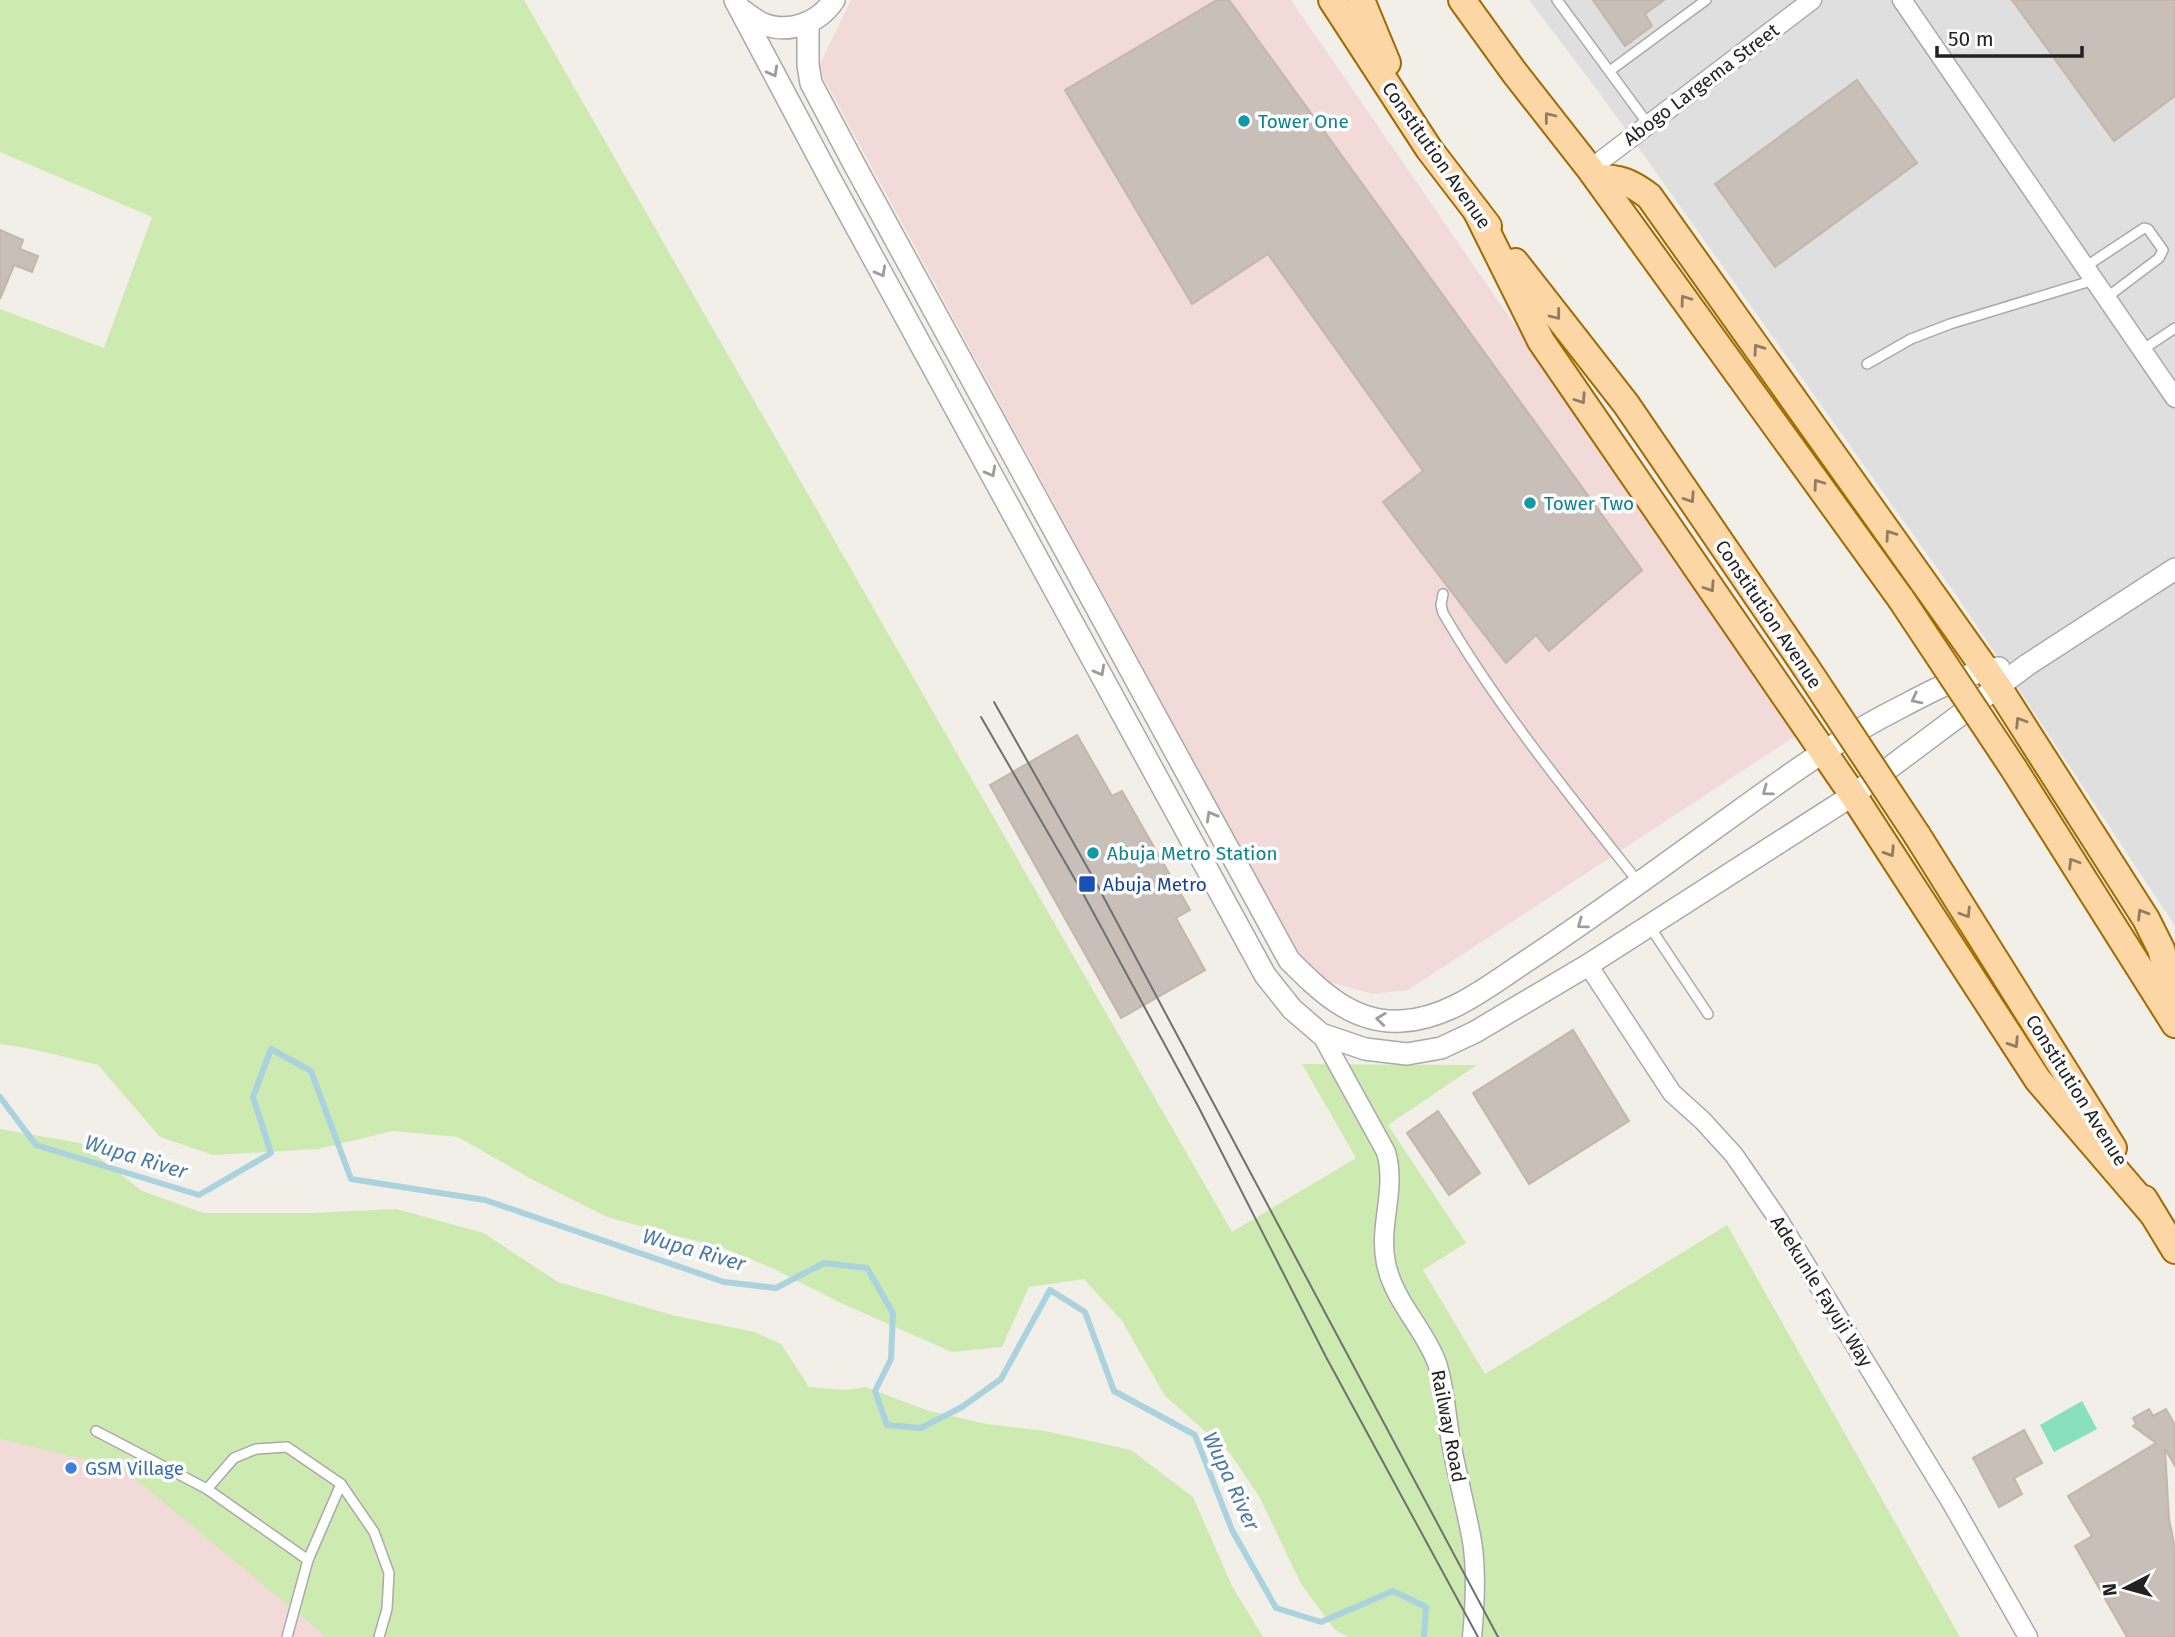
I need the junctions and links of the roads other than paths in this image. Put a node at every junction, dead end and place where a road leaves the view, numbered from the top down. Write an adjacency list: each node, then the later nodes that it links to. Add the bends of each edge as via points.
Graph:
1 (834, 0): 10 (street)
2 (1332, 0): 12 (main road, Constitution Avenue)
3 (1361, 0): 12 (main road)
4 (1462, 0): 14 (main road, one-way to 4)
5 (1557, 0): 11 (lane)
6 (1706, 0): 11 (lane)
7 (1812, 0): 13 (street, Abogo Largema Street)
8 (1902, 0): 16 (street)
9 (739, 5): 10 (street, via 762,24 785,28); 34 (street, one-way to 34, via 1265,975 1292,1009)
10 (808, 23): 27 (street, one-way to 10, via 1464,1002 1431,1016 1401,1021 1370,1018 1341,1007 1289,960 820,101 808,65)
11 (1611, 70): 13 (lane)
12 (1404, 111): 15 (main road, Constitution Avenue)
13 (1648, 124): 14 (street, Abogo Largema Street)
14 (1593, 173): 24 (main road, one-way to 14, via 1649,195 1617,178); 33 (main road, one-way to 14, bridge, via 1901,599)
15 (1477, 212): 25 (main road, one-way to 25, via 1541,341); 35 (main road, Constitution Avenue, one-way to 35, bridge, via 1626,404 1805,666 1917,835)
16 (2090, 274): 17 (street); 17 (lane, via 2144,228 2163,250 2159,258); 20 (lane, via 1911,339)
17 (2106, 298): 19 (street)
18 (2175, 328): 19 (lane)
19 (2142, 350): 21 (street)
20 (1867, 363)
21 (2175, 398)
22 (2175, 569): 24 (street, via 2027,664)
23 (1443, 594): 27 (lane, via 1443,613 1489,687)
24 (1992, 678): 25 (street, one-way to 25, via 1936,689); 26 (street); 29 (main road, one-way to 24, via 2146,919)
25 (1822, 751): 26 (main road); 27 (street, one-way to 27)
26 (1853, 795): 28 (street); 35 (main road, one-way to 35, via 2038,1080)
27 (1639, 883)
28 (1649, 926): 30 (street); 32 (lane)
29 (2168, 945): 31 (main road)
30 (1588, 965): 34 (street, via 1441,1048 1407,1054 1365,1049); 44 (street, Adekunle Fayuji Way, via 1672,1093 1734,1155 1776,1216)
31 (2175, 1000)
32 (1708, 1014)
33 (2175, 1024)
34 (1321, 1034): 43 (street, Railway Road, via 1391,1169 1383,1243 1386,1264 1441,1378 1472,1544)
35 (2153, 1214): 36 (main road, Constitution Avenue)
36 (2175, 1250)
37 (96, 1430): 39 (lane)
38 (341, 1485): 39 (lane, via 287,1447 256,1449 234,1458); 40 (lane); 42 (lane, via 374,1531 389,1573 387,1609)
39 (207, 1489): 40 (lane)
40 (308, 1560): 41 (lane)
41 (287, 1637)
42 (379, 1637)
43 (1472, 1637)
44 (2028, 1637)

